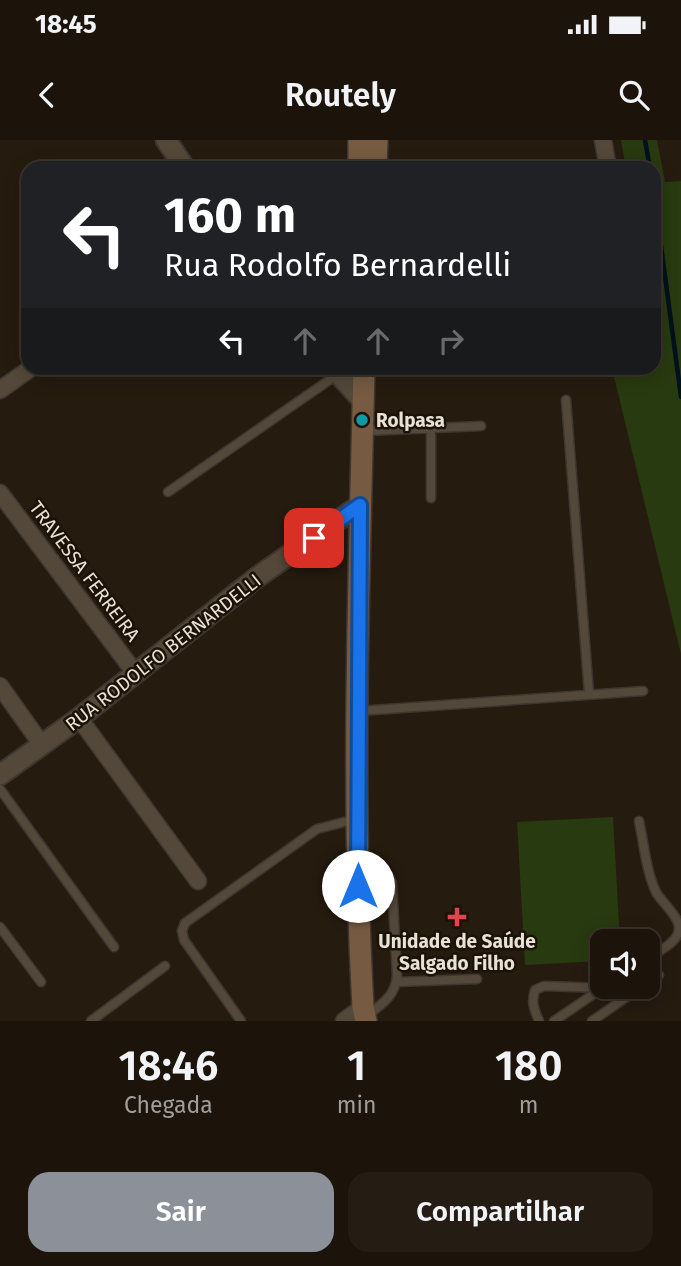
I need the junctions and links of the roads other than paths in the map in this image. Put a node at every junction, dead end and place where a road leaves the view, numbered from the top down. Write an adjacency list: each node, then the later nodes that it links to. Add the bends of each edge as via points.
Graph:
1 (166, 140): 5 (street)
2 (359, 140): 6 (main road)
3 (377, 140): 7 (main road)
4 (603, 140): 8 (street)
5 (180, 161)
6 (359, 161)
7 (376, 161)
8 (607, 161)
9 (21, 375): 13 (street)
10 (329, 375): 19 (lane)
11 (339, 375): 15 (street)
12 (364, 375): 15 (main road)
13 (0, 390)
14 (566, 400): 26 (lane)
15 (363, 401): 18 (main road)
16 (481, 426): 17 (lane)
17 (431, 429): 18 (lane); 21 (lane)
18 (362, 431): 22 (main road)
19 (168, 492)
20 (0, 493): 23 (street, TRAVESSA FERREIRA)
21 (431, 498)
22 (360, 505): 23 (street, RUA RODOLFO BERNARDELLI, via 256,578); 27 (main road)
23 (135, 674): 28 (street, RUA RODOLFO BERNARDELLI)
24 (0, 686): 29 (street)
25 (643, 691): 26 (lane)
26 (589, 693): 27 (lane)
27 (359, 711): 32 (main road)
28 (79, 718): 29 (street, RUA RODOLFO BERNARDELLI); 35 (street)
29 (42, 745): 30 (street, RUA RODOLFO BERNARDELLI)
30 (0, 775)
31 (0, 789): 37 (lane)
32 (358, 819): 34 (main road); 48 (lane, via 317,829 186,923 184,940)
33 (639, 821): 38 (lane, via 650,876 678,923 674,940)
34 (358, 860): 42 (lane, via 382,868 392,883); 46 (main road)
35 (198, 881)
36 (0, 927): 41 (lane)
37 (114, 947)
38 (660, 950)
39 (165, 966): 47 (lane)
40 (477, 979): 42 (lane)
41 (41, 982)
42 (396, 982): 46 (lane, via 389,999)
43 (590, 987): 50 (lane, via 535,990 533,1008)
44 (590, 997): 51 (lane)
45 (624, 999): 52 (lane)
46 (365, 1015): 49 (street)
47 (91, 1021)
48 (241, 1021)
49 (344, 1021)
50 (539, 1021)
51 (554, 1021)
52 (592, 1021)

